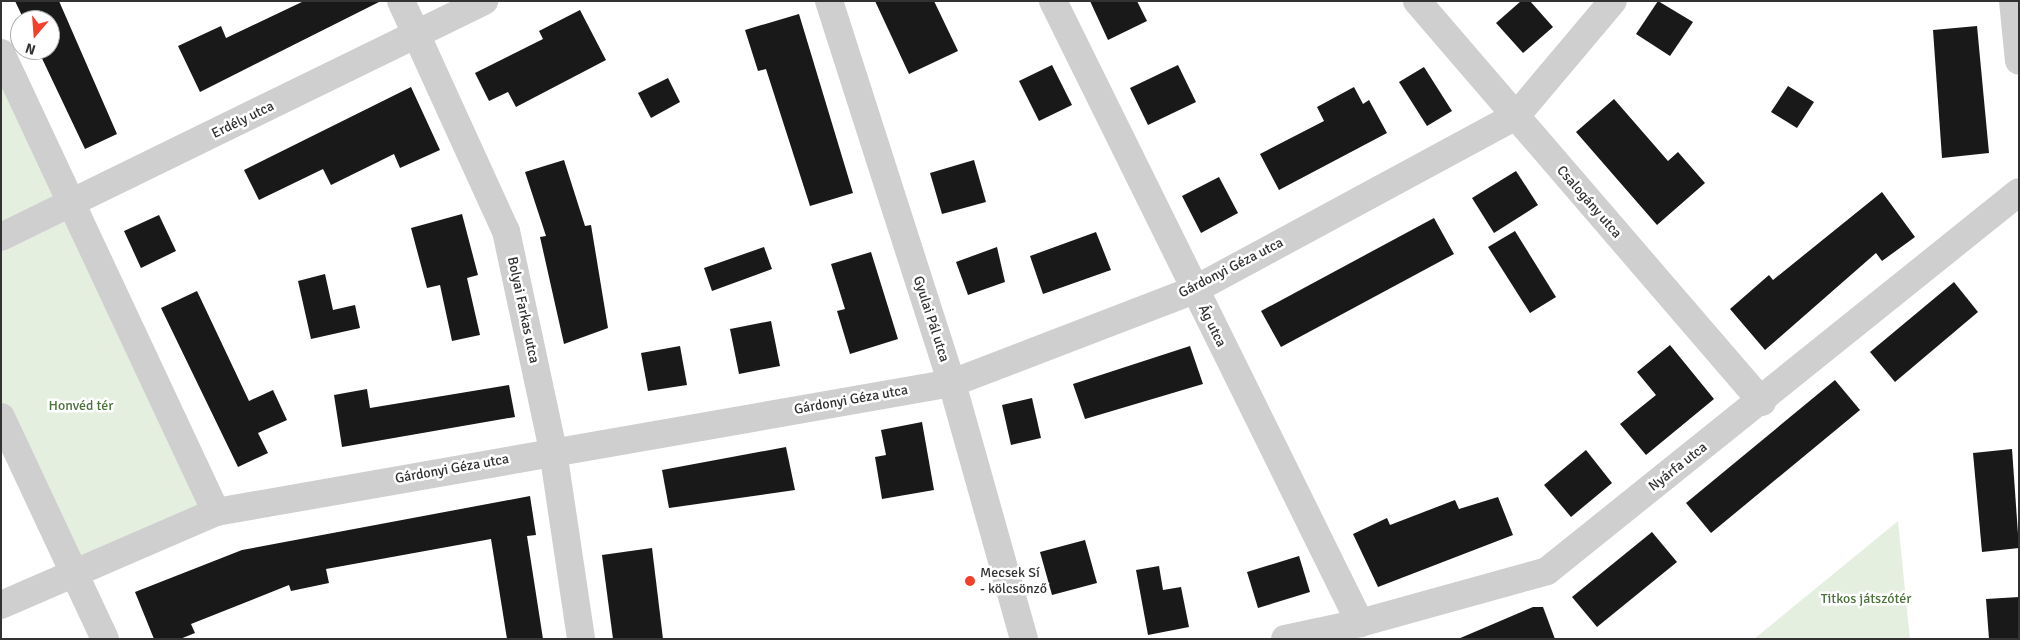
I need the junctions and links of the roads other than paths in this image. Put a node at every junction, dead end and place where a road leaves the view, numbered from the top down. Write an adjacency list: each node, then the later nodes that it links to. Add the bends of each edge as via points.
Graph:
1 (401, 1): 8 (street, Bolyai Farkas utca)
2 (484, 1): 8 (street, Erdély utca)
3 (828, 1): 16 (street, Gyulai Pál utca)
4 (1053, 1): 15 (street, Ág utca)
5 (1417, 1): 11 (street, Csalogány utca)
6 (1613, 1): 11 (street, Gárdonyi Géza utca)
7 (2013, 1): 10 (street)
8 (420, 35): 13 (street, Erdély utca); 19 (street, Bolyai Farkas utca, via 506,231)
9 (1, 53): 13 (street)
10 (2019, 61)
11 (1516, 116): 15 (street, Gárdonyi Géza utca); 17 (street, Csalogány utca)
12 (2019, 192): 17 (street, Nyárfa utca)
13 (70, 203): 14 (street, Erdély utca); 20 (street)
14 (1, 237)
15 (1194, 290): 16 (street, Gárdonyi Géza utca); 23 (street, Ág utca)
16 (952, 384): 19 (street, Gárdonyi Géza utca); 26 (street, Gyulai Pál utca)
17 (1762, 402): 23 (street, Nyárfa utca, via 1547,570)
18 (1, 417): 21 (street)
19 (553, 451): 20 (street, Gárdonyi Géza utca); 25 (street, Bolyai Farkas utca)
20 (216, 512): 21 (street, Gárdonyi Géza utca)
21 (75, 571): 22 (street, Gárdonyi Géza utca); 24 (street)
22 (1, 605)
23 (1360, 623): 27 (street, Nyárfa utca)
24 (105, 639)
25 (581, 639)
26 (1024, 639)
27 (1285, 639)

